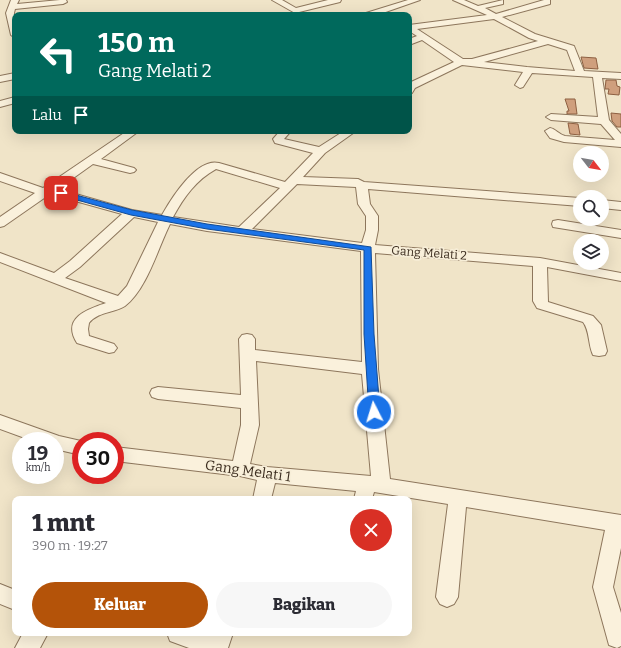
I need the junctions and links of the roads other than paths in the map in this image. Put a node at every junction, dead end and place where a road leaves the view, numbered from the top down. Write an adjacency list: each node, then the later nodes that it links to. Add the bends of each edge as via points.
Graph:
1 (276, 0): 2 (street, via 295,11)
2 (337, 0)
3 (414, 0): 12 (street)
4 (457, 0): 10 (street)
5 (37, 2): 6 (street); 9 (street)
6 (63, 2)
7 (500, 2): 10 (street)
8 (547, 2): 13 (street)
9 (12, 6): 11 (street); 16 (street)
10 (478, 8): 13 (street)
11 (0, 11)
12 (381, 12)
13 (494, 17): 14 (street); 18 (street, via 521,31)
14 (412, 27)
15 (412, 29): 17 (street)
16 (12, 34)
17 (424, 36): 19 (street); 20 (street)
18 (547, 40): 21 (street); 23 (street, via 571,48)
19 (412, 41)
20 (461, 62): 21 (street); 28 (street)
21 (472, 62): 22 (street)
22 (528, 70): 23 (street); 29 (street)
23 (581, 74): 24 (street)
24 (597, 75): 25 (street); 33 (street)
25 (621, 76)
26 (12, 77): 27 (street)
27 (0, 79)
28 (412, 86)
29 (520, 86)
30 (12, 101): 31 (street)
31 (0, 104)
32 (551, 117): 33 (street)
33 (604, 121): 38 (street)
34 (550, 131): 38 (street, via 554,136 564,139)
35 (130, 134): 40 (street)
36 (282, 134): 39 (street, via 279,141)
37 (346, 134): 39 (street)
38 (621, 142)
39 (321, 151): 43 (street)
40 (91, 160): 41 (street); 45 (street)
41 (130, 170)
42 (0, 177): 45 (street, Gang Melati 2)
43 (291, 183): 44 (street); 50 (street, via 215,165 197,176 183,191); 53 (street)
44 (362, 185): 46 (street); 55 (street, via 364,204 372,216)
45 (47, 191): 49 (street, Gang Melati 2); 51 (street)
46 (573, 201)
47 (609, 205): 48 (street)
48 (621, 206)
49 (131, 213): 50 (street, Gang Melati 2); 59 (street)
50 (165, 219): 53 (street, Gang Melati 2); 60 (street, via 135,285)
51 (0, 223)
52 (558, 224): 54 (street)
53 (243, 232): 55 (street, Gang Melati 2)
54 (621, 234)
55 (368, 248): 57 (street, Gang Melati 2); 63 (street)
56 (0, 257): 59 (street)
57 (540, 262): 58 (street, Gang Melati 2); 62 (street, via 542,305 588,320 593,325)
58 (621, 277)
59 (55, 279): 60 (street)
60 (119, 303): 61 (street, via 90,313 82,321 82,339)
61 (109, 348)
62 (599, 351)
63 (370, 369): 65 (street, via 248,347); 71 (street)
64 (158, 394): 65 (street)
65 (248, 402): 69 (street, via 250,426)
66 (0, 422): 67 (street)
67 (28, 432)
68 (124, 455): 69 (street, Gang Melati 1)
69 (240, 470): 70 (street, Gang Melati 1)
70 (267, 475): 71 (street, Gang Melati 1); 72 (street)
71 (370, 489): 73 (street, Gang Melati 1)
72 (263, 496)
73 (458, 497): 74 (street, Gang Melati 1); 76 (street)
74 (619, 524): 80 (street, via 603,587)
75 (0, 594): 77 (street)
76 (447, 597)
77 (12, 599)
78 (35, 636): 82 (street)
79 (190, 636): 81 (street)
80 (617, 637)
81 (219, 643)
82 (26, 648)

